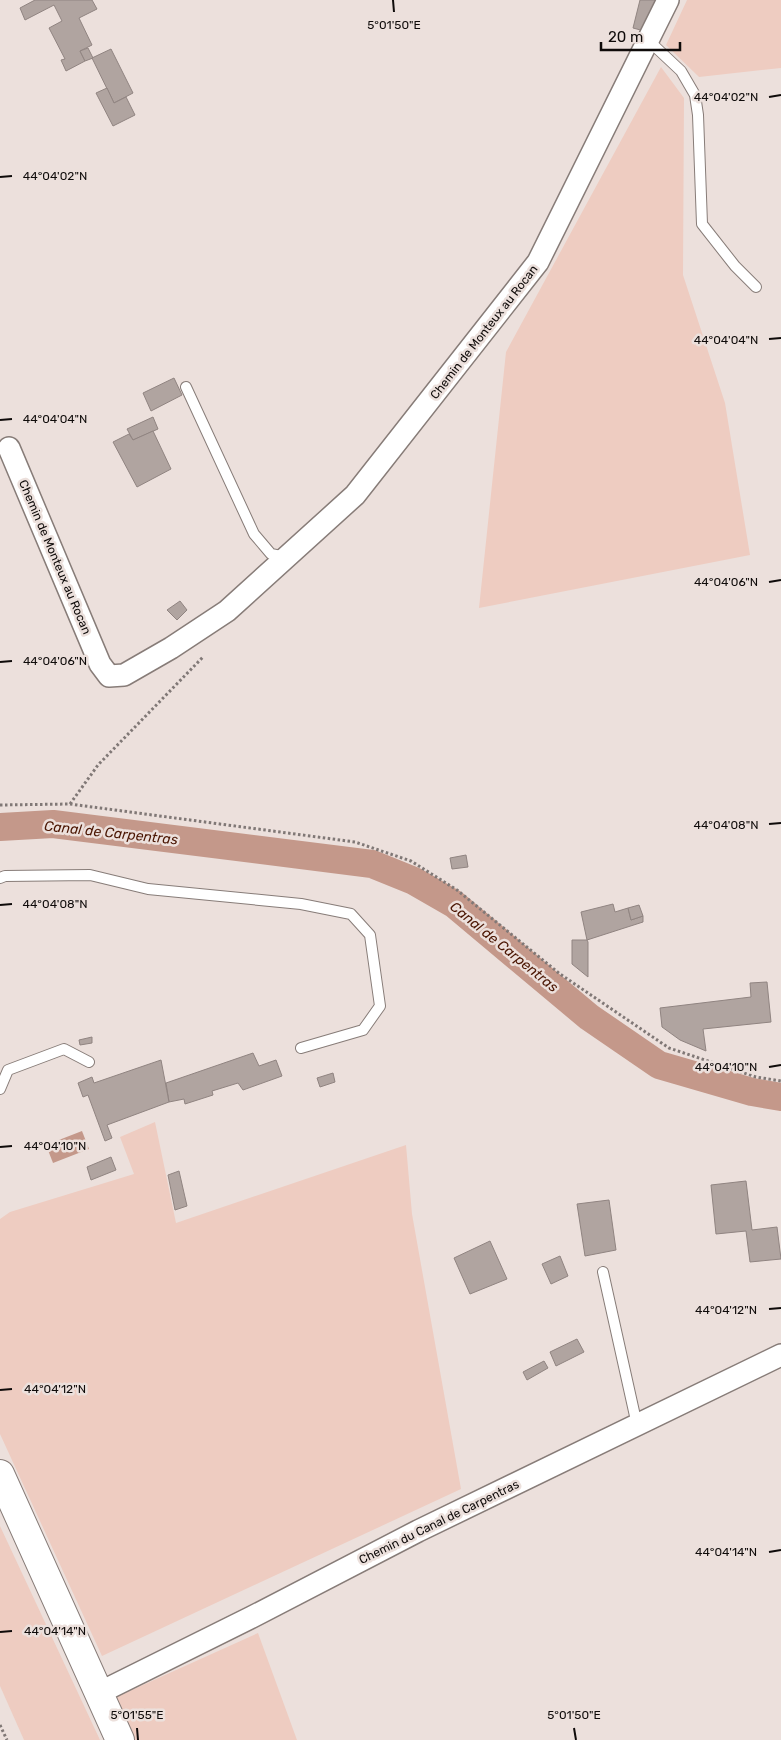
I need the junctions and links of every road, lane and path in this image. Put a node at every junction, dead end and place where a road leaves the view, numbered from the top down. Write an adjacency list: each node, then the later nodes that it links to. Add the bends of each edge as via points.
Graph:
1 (668, 0): 2 (street, Chemin de Monteux au Rocan)
2 (648, 40): 3 (lane, via 681,71 695,95 702,224); 6 (street, Chemin de Monteux au Rocan, via 538,262 355,495)
3 (756, 287)
4 (186, 387): 6 (lane, via 254,534 271,554)
5 (10, 448): 6 (street, Chemin de Monteux au Rocan, via 100,664 109,676 124,675 227,611)
6 (287, 557)
7 (206, 654): 8 (path, via 98,765)
8 (70, 804): 9 (path); 13 (path, via 355,842 411,861 456,890 560,974 669,1048 756,1077)
9 (0, 805)
10 (0, 878): 11 (lane, via 90,874 148,889 301,904 351,914 370,935 380,1006 363,1030)
11 (301, 1048)
12 (89, 1062): 14 (lane, via 64,1049 8,1070)
13 (781, 1081)
14 (0, 1089)
15 (603, 1272): 17 (lane)
16 (781, 1356): 17 (street, Chemin du Canal de Carpentras)
17 (637, 1425): 19 (street, Chemin du Canal de Carpentras)
18 (0, 1474): 19 (street)
19 (97, 1687): 22 (street)
20 (0, 1725): 21 (path)
21 (7, 1740)
22 (120, 1740)

